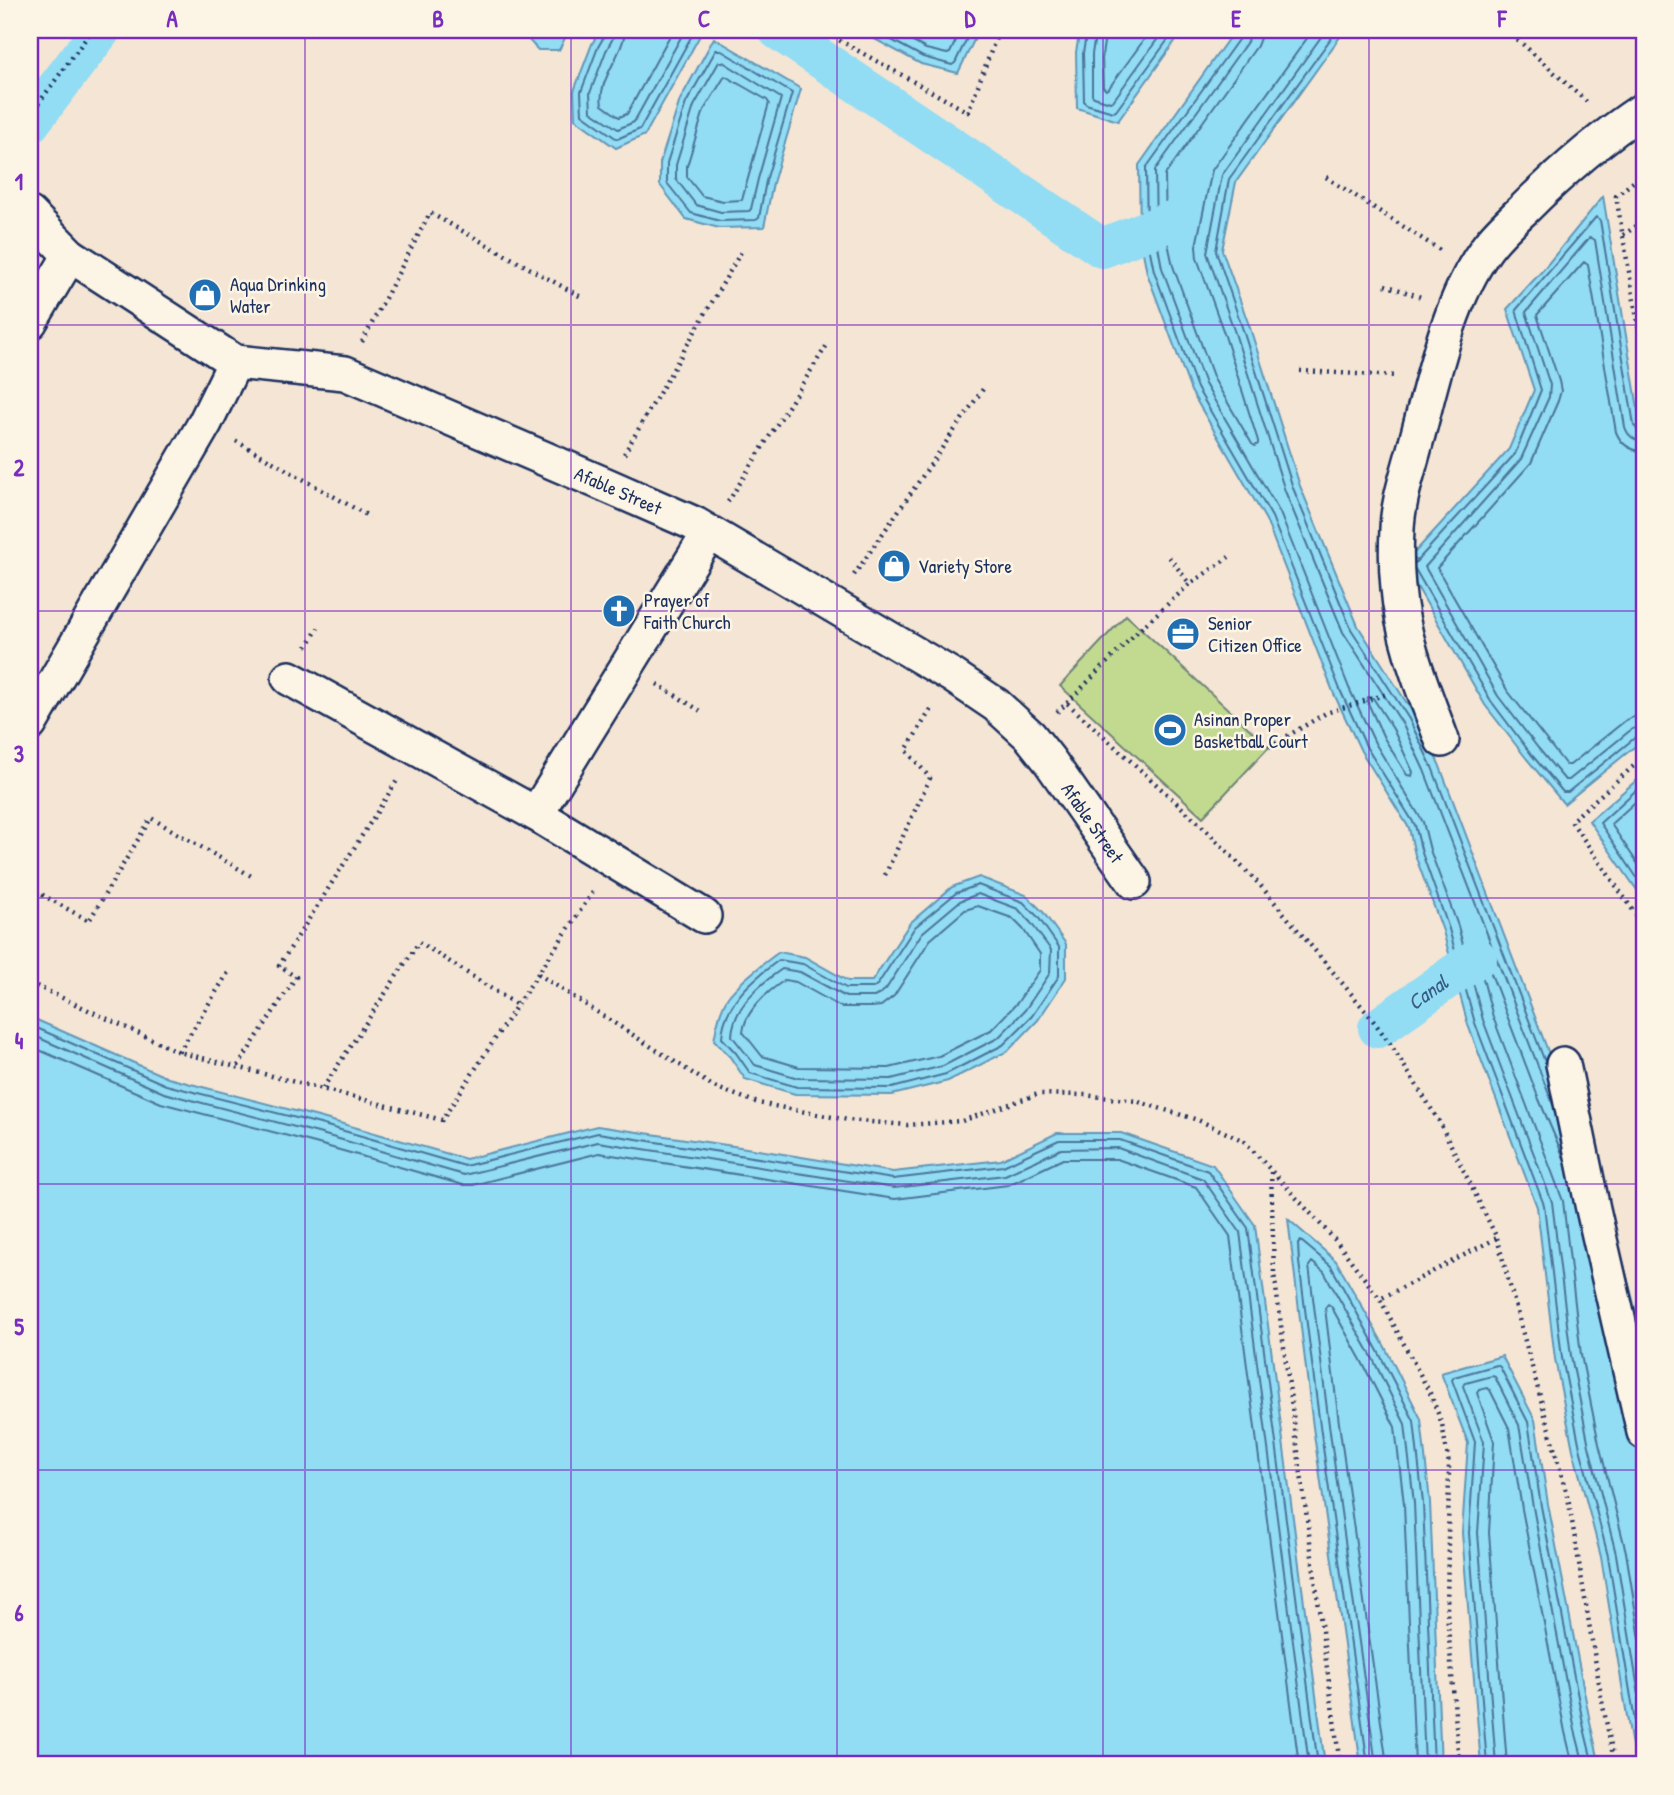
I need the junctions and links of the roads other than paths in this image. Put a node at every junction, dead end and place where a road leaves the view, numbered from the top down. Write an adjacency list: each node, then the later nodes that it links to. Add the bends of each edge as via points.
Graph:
1 (1644, 109): 9 (street, via 1564,171 1509,224 1487,248 1455,308 1433,377 1397,528 1398,590 1409,647)
2 (30, 214): 3 (street, Afable Street)
3 (70, 255): 4 (street); 5 (street, Afable Street)
4 (30, 322)
5 (235, 362): 6 (street, Afable Street, via 345,373); 8 (street, via 205,423)
6 (709, 533): 10 (street); 11 (street, Afable Street, via 996,705 1049,760)
7 (289, 678): 10 (street)
8 (30, 724)
9 (1442, 740)
10 (536, 814): 12 (street)
11 (1134, 882)
12 (704, 916)
13 (1563, 1064): 14 (street)
14 (1644, 1432)

